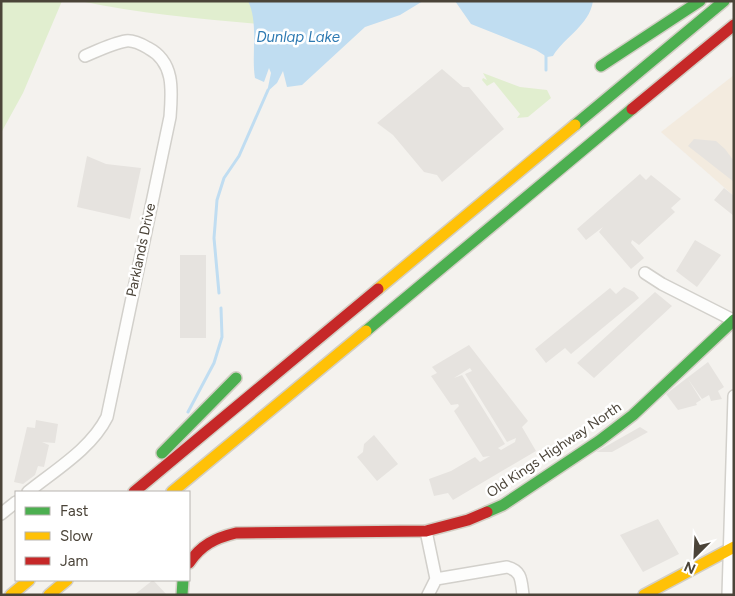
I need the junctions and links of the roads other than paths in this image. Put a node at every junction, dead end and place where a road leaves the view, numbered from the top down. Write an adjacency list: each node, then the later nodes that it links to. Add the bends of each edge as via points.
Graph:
1 (700, 1): 5 (main road)
2 (724, 1): 12 (main road)
3 (734, 25): 13 (main road)
4 (85, 56): 10 (street, Parklands Drive, via 126,41 153,50 163,60 170,75 170,117 107,417 90,442)
5 (601, 66)
6 (645, 273): 7 (street)
7 (733, 320): 16 (main road, Old Kings Highway North, via 633,415 599,441 502,505 468,520)
8 (236, 378): 11 (main road)
9 (734, 396): 17 (street, via 730,453)
10 (29, 491)
11 (122, 491)
12 (135, 491)
13 (173, 491)
14 (15, 503): 15 (street)
15 (1, 514)
16 (426, 531): 18 (main road, Old Kings Highway North, via 236,533 202,545); 19 (street)
17 (732, 548): 28 (main road); 29 (street, via 727,570)
18 (190, 563)
19 (436, 579): 26 (street); 27 (street, via 507,567 516,569 520,574)
20 (27, 581): 23 (main road)
21 (66, 581): 24 (main road)
22 (183, 581): 25 (main road)
23 (13, 592)
24 (49, 595)
25 (182, 595)
26 (428, 595)
27 (523, 595)
28 (644, 595)
29 (728, 595)

